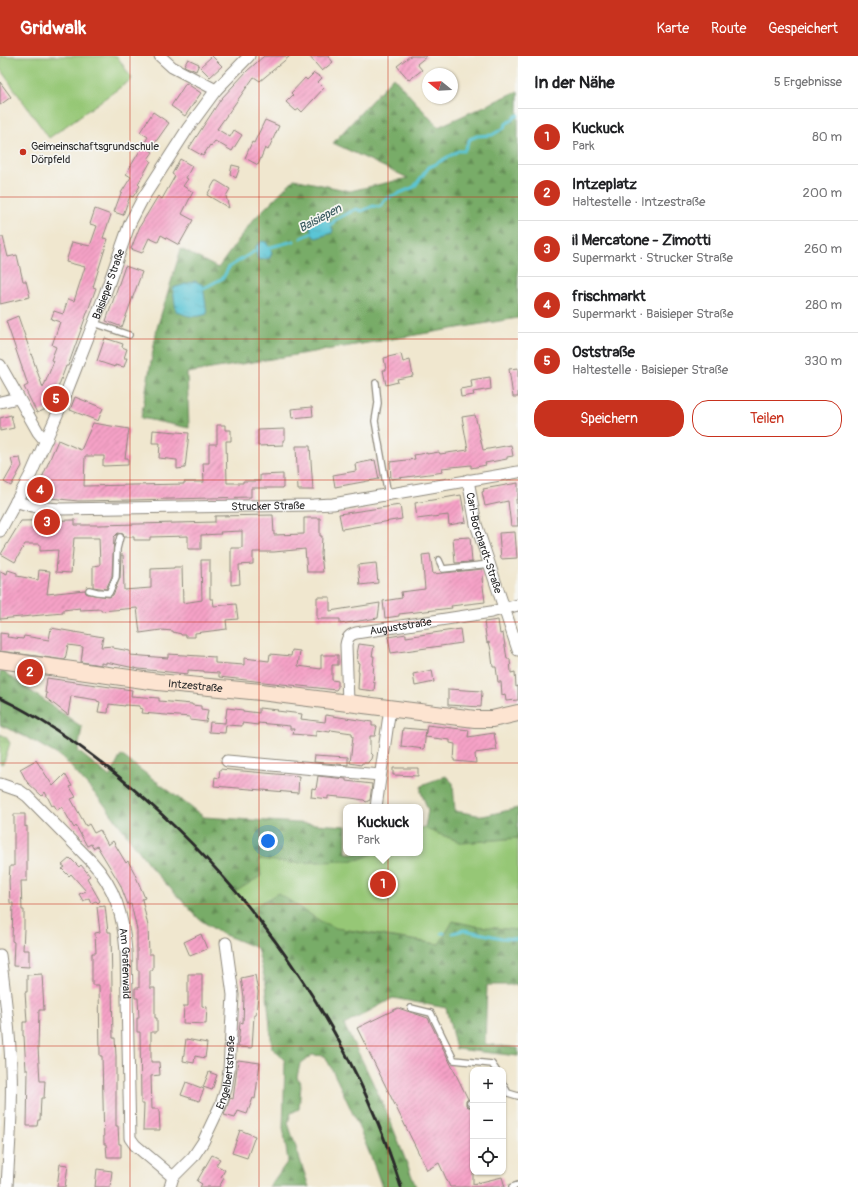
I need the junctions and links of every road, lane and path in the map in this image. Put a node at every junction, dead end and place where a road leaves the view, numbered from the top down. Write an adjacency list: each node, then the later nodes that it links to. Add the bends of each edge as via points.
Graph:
1 (160, 56): 3 (street, via 172,67)
2 (249, 56): 3 (street, Baisieper Straße)
3 (216, 90): 4 (street, Baisieper Straße, via 173,150 136,211)
4 (94, 323): 5 (lane); 10 (street, Baisieper Straße)
5 (128, 335)
6 (0, 365): 8 (street)
7 (376, 383): 13 (lane, via 378,403 375,421)
8 (18, 398): 9 (street); 10 (street, via 38,432)
9 (0, 402)
10 (47, 439): 14 (street, Baisieper Straße)
11 (518, 472): 12 (street, Strucker Straße)
12 (468, 480): 13 (street, Strucker Straße); 18 (street, Carl-Borchardt-Straße, via 476,524)
13 (388, 495): 14 (street, Strucker Straße, via 333,504 97,510 37,507)
14 (16, 501): 15 (street, Baisieper Straße)
15 (0, 531)
16 (120, 537): 19 (lane, via 116,577 109,593)
17 (438, 560): 18 (lane, via 443,570)
18 (490, 564): 21 (street, Carl-Borchardt-Straße)
19 (89, 590)
20 (518, 605): 21 (street, Auguststraße)
21 (505, 608): 22 (street, Carl-Borchardt-Straße); 24 (street, Auguststraße, via 351,635 346,640)
22 (518, 650)
23 (0, 660): 24 (main road, Intzestraße, via 158,682)
24 (348, 703): 25 (main road, Intzestraße)
25 (390, 708): 26 (main road, Intzestraße, via 485,719); 28 (street)
26 (518, 714)
27 (227, 761): 28 (street)
28 (380, 775): 30 (street)
29 (0, 784): 39 (street, Am Grafenwald, via 27,796 91,861 100,871 118,904 124,926 126,951 130,1138)
30 (376, 804)
31 (226, 943): 39 (street, Engelbertstraße, via 233,995 226,1089 203,1142)
32 (0, 955): 36 (street, via 9,1030)
33 (411, 1008): 34 (lane, via 431,1013 454,1060 492,1064)
34 (494, 1067)
35 (0, 1082): 36 (street)
36 (11, 1082): 41 (street)
37 (506, 1090): 38 (lane)
38 (518, 1096)
39 (172, 1182)
40 (518, 1186): 42 (lane)
41 (7, 1187)
42 (512, 1187)

